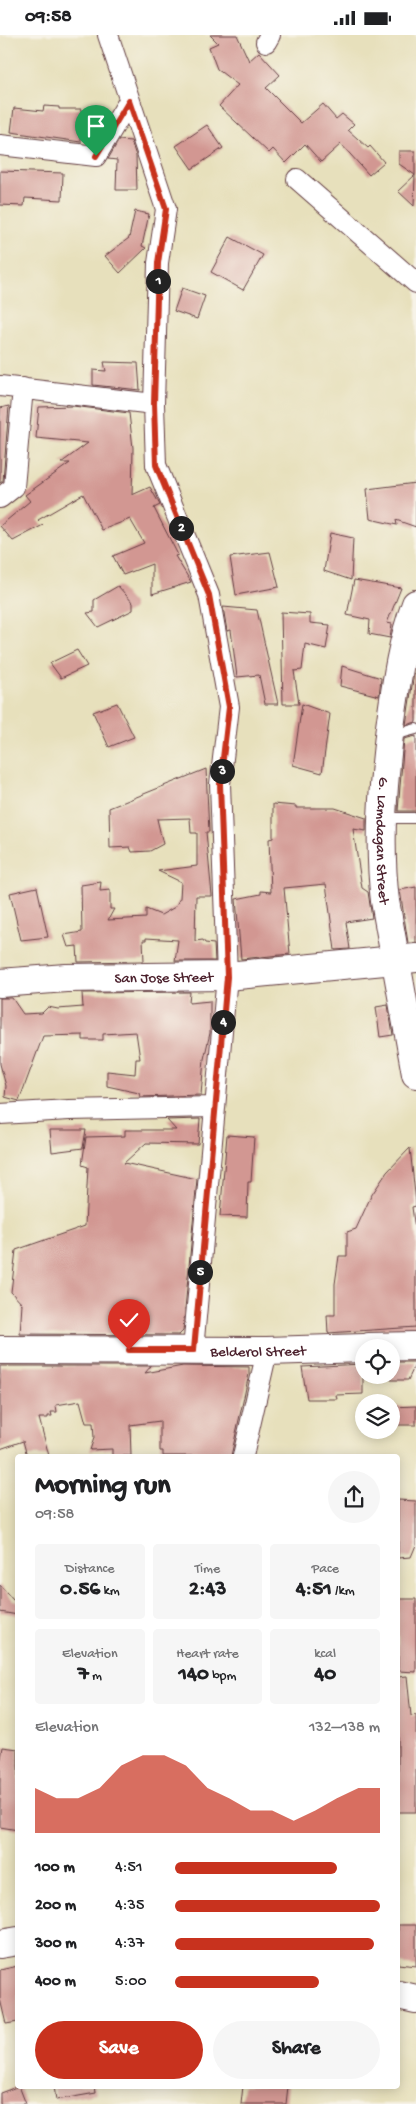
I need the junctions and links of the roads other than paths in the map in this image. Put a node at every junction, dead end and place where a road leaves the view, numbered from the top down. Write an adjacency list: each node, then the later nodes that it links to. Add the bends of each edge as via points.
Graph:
1 (108, 35): 2 (street)
2 (129, 101): 3 (street, via 96,156); 8 (street, via 166,209 158,263)
3 (0, 145)
4 (297, 179): 5 (street)
5 (416, 283)
6 (0, 386): 7 (street)
7 (23, 388): 8 (street); 9 (street, via 14,487)
8 (154, 404): 16 (street, via 156,465 209,595 229,707 220,784)
9 (0, 498)
10 (416, 607): 12 (street, G. Lamdagan Street, via 401,655)
11 (416, 729): 12 (lane)
12 (389, 736): 13 (street, G. Lamdagan Street)
13 (381, 818): 14 (lane); 15 (street, G. Lamdagan Street, via 382,875)
14 (416, 818)
15 (405, 959): 16 (street, San Jose Street); 18 (street, G. Lamdagan Street)
16 (227, 977): 17 (street, San Jose Street, via 66,978); 19 (street)
17 (0, 983)
18 (416, 1074)
19 (214, 1107): 20 (street); 25 (street)
20 (0, 1114)
21 (400, 1346): 22 (street)
22 (416, 1346)
23 (355, 1348): 26 (street, Belderol Street)
24 (0, 1350): 25 (street, Belderol Street)
25 (194, 1350): 26 (street, Belderol Street)
26 (267, 1351): 27 (street)
27 (243, 1454)
28 (15, 1942): 29 (street)
29 (0, 1944)
30 (400, 1995): 31 (street)
31 (416, 1999)

